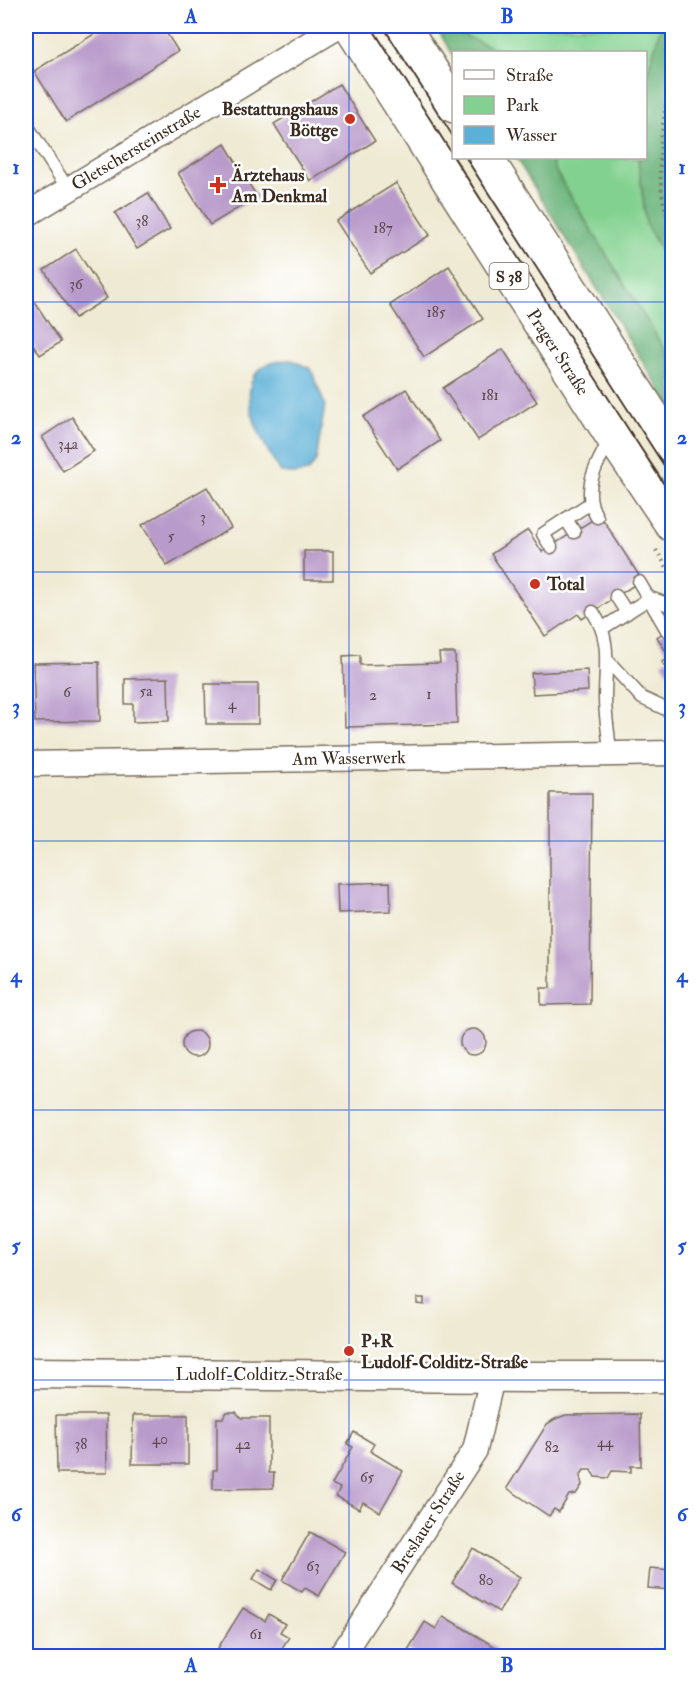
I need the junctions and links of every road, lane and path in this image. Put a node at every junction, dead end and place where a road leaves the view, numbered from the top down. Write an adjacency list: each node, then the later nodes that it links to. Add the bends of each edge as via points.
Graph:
1 (339, 26): 8 (street, Gletschersteinstraße)
2 (350, 26): 11 (main road, Prager Straße / S 38)
3 (403, 26): 5 (main road)
4 (672, 76): 10 (path, via 661,129 663,189)
5 (452, 104)
6 (26, 124): 8 (lane)
7 (487, 159): 12 (main road, S 38)
8 (68, 189): 9 (street, Gletschersteinstraße)
9 (26, 215)
10 (672, 227)
11 (612, 436): 13 (lane, via 591,483); 16 (main road, Prager Straße / S 38)
12 (672, 446)
13 (589, 504): 14 (lane); 15 (lane)
14 (597, 517)
15 (566, 519): 17 (lane); 18 (lane, via 543,534)
16 (672, 525)
17 (574, 532)
18 (551, 547)
19 (639, 582): 21 (lane)
20 (616, 596): 24 (lane)
21 (650, 598): 22 (lane); 24 (lane); 26 (lane)
22 (672, 606)
23 (593, 612): 25 (lane)
24 (627, 613): 25 (lane)
25 (603, 628): 27 (lane)
26 (667, 630)
27 (608, 661): 28 (lane, via 642,698); 30 (lane, via 605,699)
28 (672, 712)
29 (672, 753): 30 (street, Am Wasserwerk)
30 (609, 754): 31 (street, Am Wasserwerk)
31 (26, 764)
32 (26, 1373): 34 (street, Ludolf-Colditz-Straße)
33 (672, 1377): 34 (street, Ludolf-Colditz-Straße)
34 (492, 1378): 35 (street, Breslauer Straße, via 475,1450)
35 (341, 1656)

